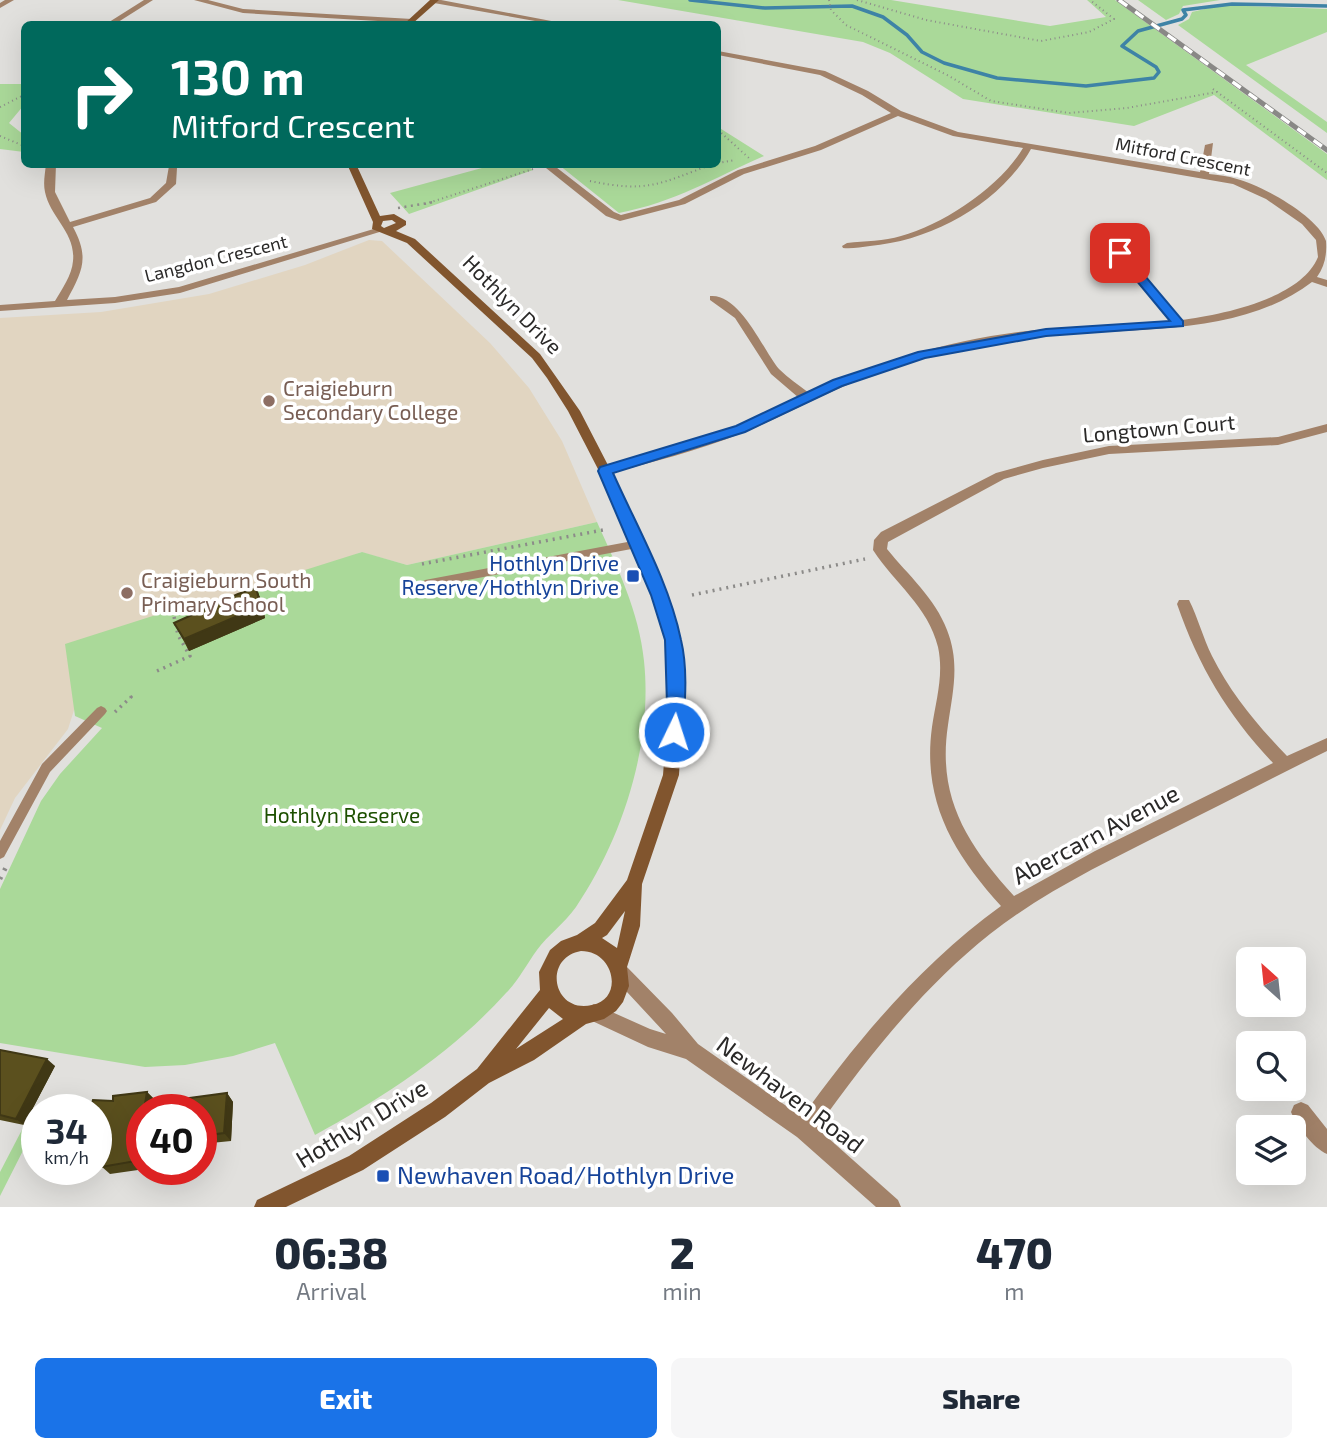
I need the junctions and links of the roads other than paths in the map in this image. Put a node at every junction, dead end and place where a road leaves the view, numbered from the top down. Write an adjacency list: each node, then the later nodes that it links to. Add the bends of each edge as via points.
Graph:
1 (10, 0): 5 (street)
2 (149, 0): 7 (street)
3 (198, 0): 6 (street)
4 (434, 1): 10 (street); 11 (street)
5 (0, 6)
6 (262, 12): 8 (street); 9 (street)
7 (115, 21)
8 (255, 21)
9 (402, 21)
10 (411, 21)
11 (546, 21)
12 (721, 53): 13 (street, Mitford Crescent, via 822,73)
13 (898, 113): 15 (street, Mitford Crescent, via 956,134); 19 (street, via 818,148 741,172 682,202 620,218)
14 (1210, 145): 20 (street)
15 (1028, 146): 20 (street, Mitford Crescent); 27 (street, via 1008,176 937,225 905,238)
16 (50, 168): 24 (street, via 47,190)
17 (172, 168): 24 (street, via 172,184 159,197)
18 (353, 168): 21 (street)
19 (550, 168)
20 (1204, 176): 29 (street, Mitford Crescent, via 1235,181 1269,195 1319,236 1325,259)
21 (368, 197): 22 (street); 25 (street)
22 (392, 213): 23 (street, Hothlyn Drive); 25 (street)
23 (401, 225): 25 (street); 26 (street, Hothlyn Drive)
24 (66, 226): 32 (street, via 79,253)
25 (380, 227): 26 (street, Hothlyn Drive); 32 (street, Langdon Crescent, via 279,263 180,290)
26 (411, 241): 37 (street, Hothlyn Drive, via 536,356 574,411)
27 (847, 246)
28 (1120, 253): 34 (street)
29 (1311, 278): 30 (street); 34 (street, via 1244,312)
30 (1327, 285)
31 (714, 298): 35 (street, via 738,316 775,371)
32 (59, 304): 33 (street, Langdon Crescent)
33 (0, 308)
34 (1179, 324): 35 (street, via 1000,339 875,368)
35 (806, 397): 37 (street, via 740,429)
36 (1327, 428): 46 (street, Longtown Court, via 1278,441 1110,450 1043,464 1000,476 881,540 880,550 930,605 945,646 950,685 939,727 937,773 944,813 971,857)
37 (605, 471): 38 (street, Hothlyn Drive)
38 (638, 544): 39 (lane); 45 (street, Hothlyn Drive, via 673,640 677,689 671,775)
39 (425, 584)
40 (1184, 604): 43 (street, via 1200,653 1226,698)
41 (106, 713): 44 (lane, via 46,768)
42 (1327, 744): 43 (street, Abercarn Avenue)
43 (1285, 765): 46 (street, Abercarn Avenue, via 1074,869)
44 (4, 857)
45 (634, 884): 47 (street, Hothlyn Drive, via 601,929); 48 (street, Hothlyn Drive, via 635,906)
46 (1013, 907): 54 (street, Abercarn Avenue, via 960,948 901,1007)
47 (580, 943): 48 (street, via 600,945 615,957); 49 (street, via 562,950 549,965)
48 (620, 969): 50 (street, via 614,999); 51 (street, Newhaven Road)
49 (549, 993): 50 (street, via 564,1010); 52 (street, Hothlyn Drive)
50 (590, 1014): 51 (street, Newhaven Road); 52 (street, Hothlyn Drive)
51 (691, 1051): 54 (street, Newhaven Road)
52 (482, 1076): 57 (street, Hothlyn Drive, via 356,1163)
53 (1301, 1112): 55 (street)
54 (804, 1130): 56 (street, Newhaven Road)
55 (1327, 1144)
56 (889, 1206)
57 (264, 1207)

